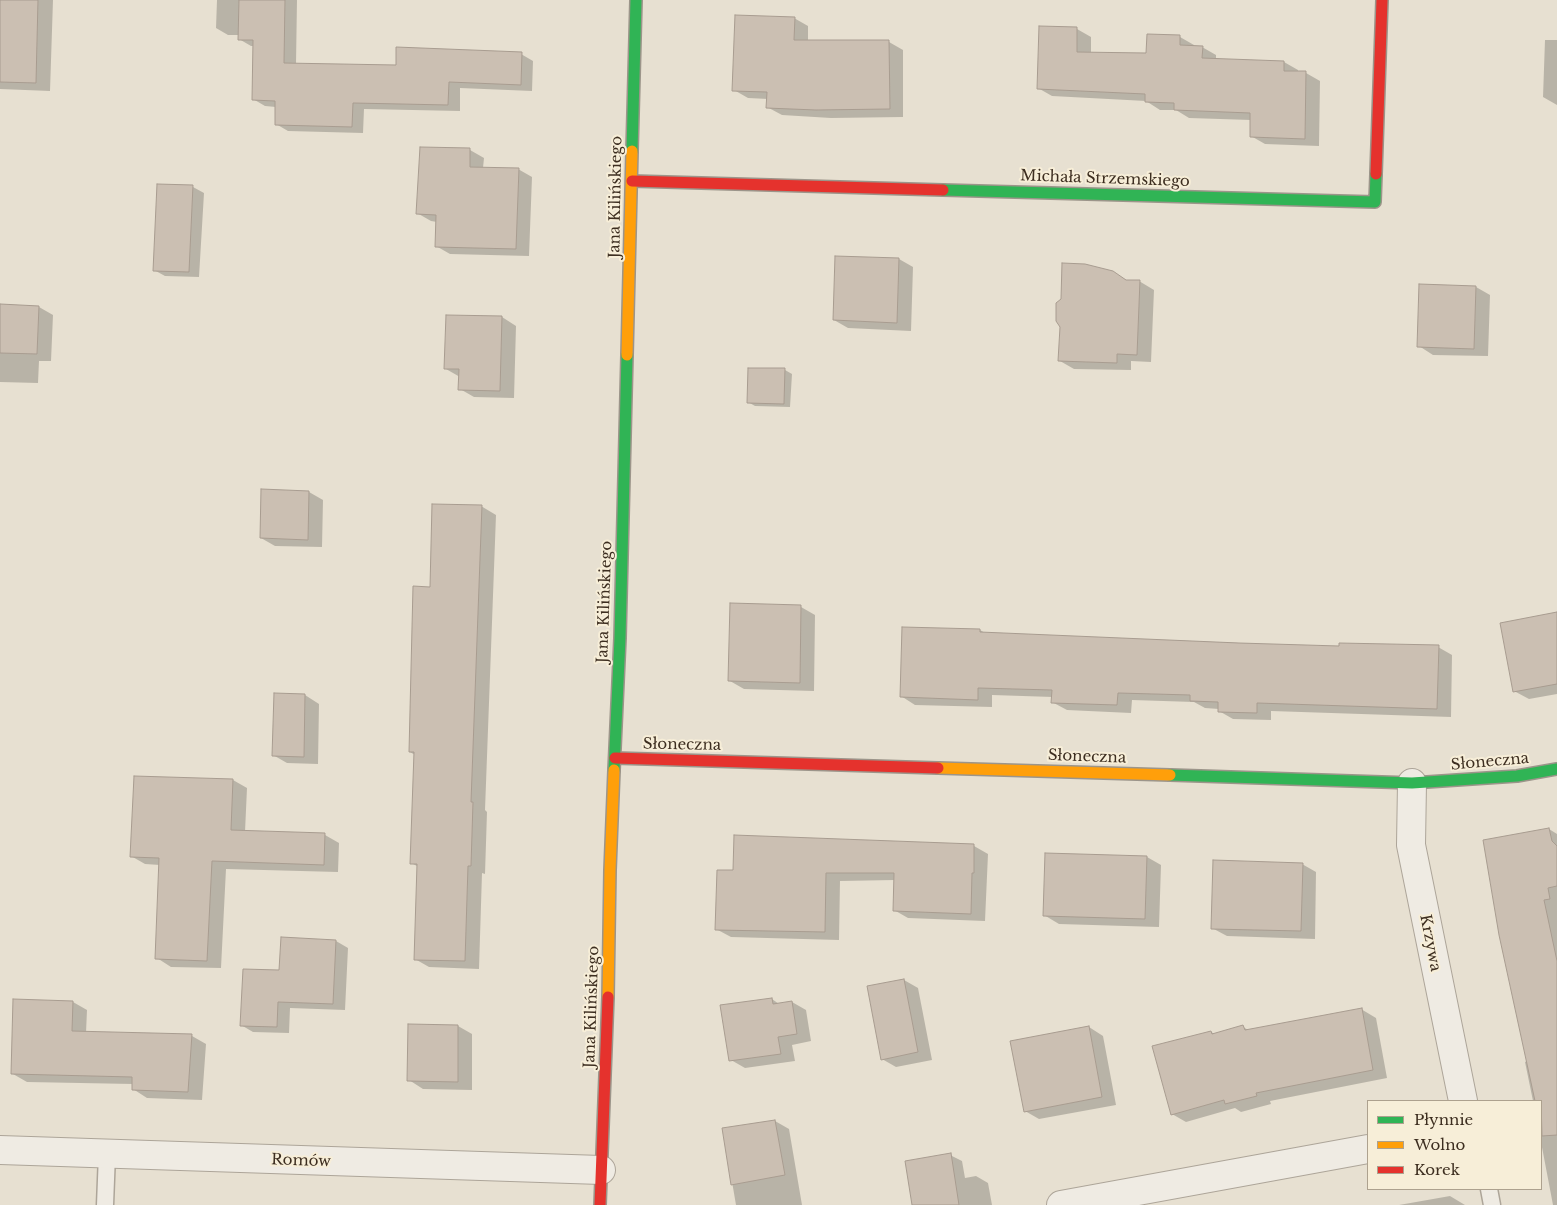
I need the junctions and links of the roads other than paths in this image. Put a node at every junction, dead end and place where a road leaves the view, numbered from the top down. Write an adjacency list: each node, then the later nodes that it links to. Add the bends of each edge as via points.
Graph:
1 (636, 0): 3 (street, Jana Kilińskiego)
2 (1382, 0): 3 (street, Michała Strzemskiego, via 1375,202)
3 (632, 181): 4 (street, Jana Kilińskiego)
4 (615, 758): 6 (street, Słoneczna); 11 (street, Jana Kilińskiego)
5 (1557, 769): 6 (street, Słoneczna, via 1517,776)
6 (1412, 783): 7 (street, Krzywa, via 1411,845)
7 (1462, 1100)
8 (1367, 1149): 15 (street)
9 (0, 1150): 10 (street, Romów)
10 (107, 1154): 11 (street, Romów); 13 (lane)
11 (601, 1170): 14 (street, Jana Kilińskiego)
12 (1489, 1190): 16 (lane)
13 (105, 1205)
14 (600, 1205)
15 (1061, 1205)
16 (1492, 1205)

